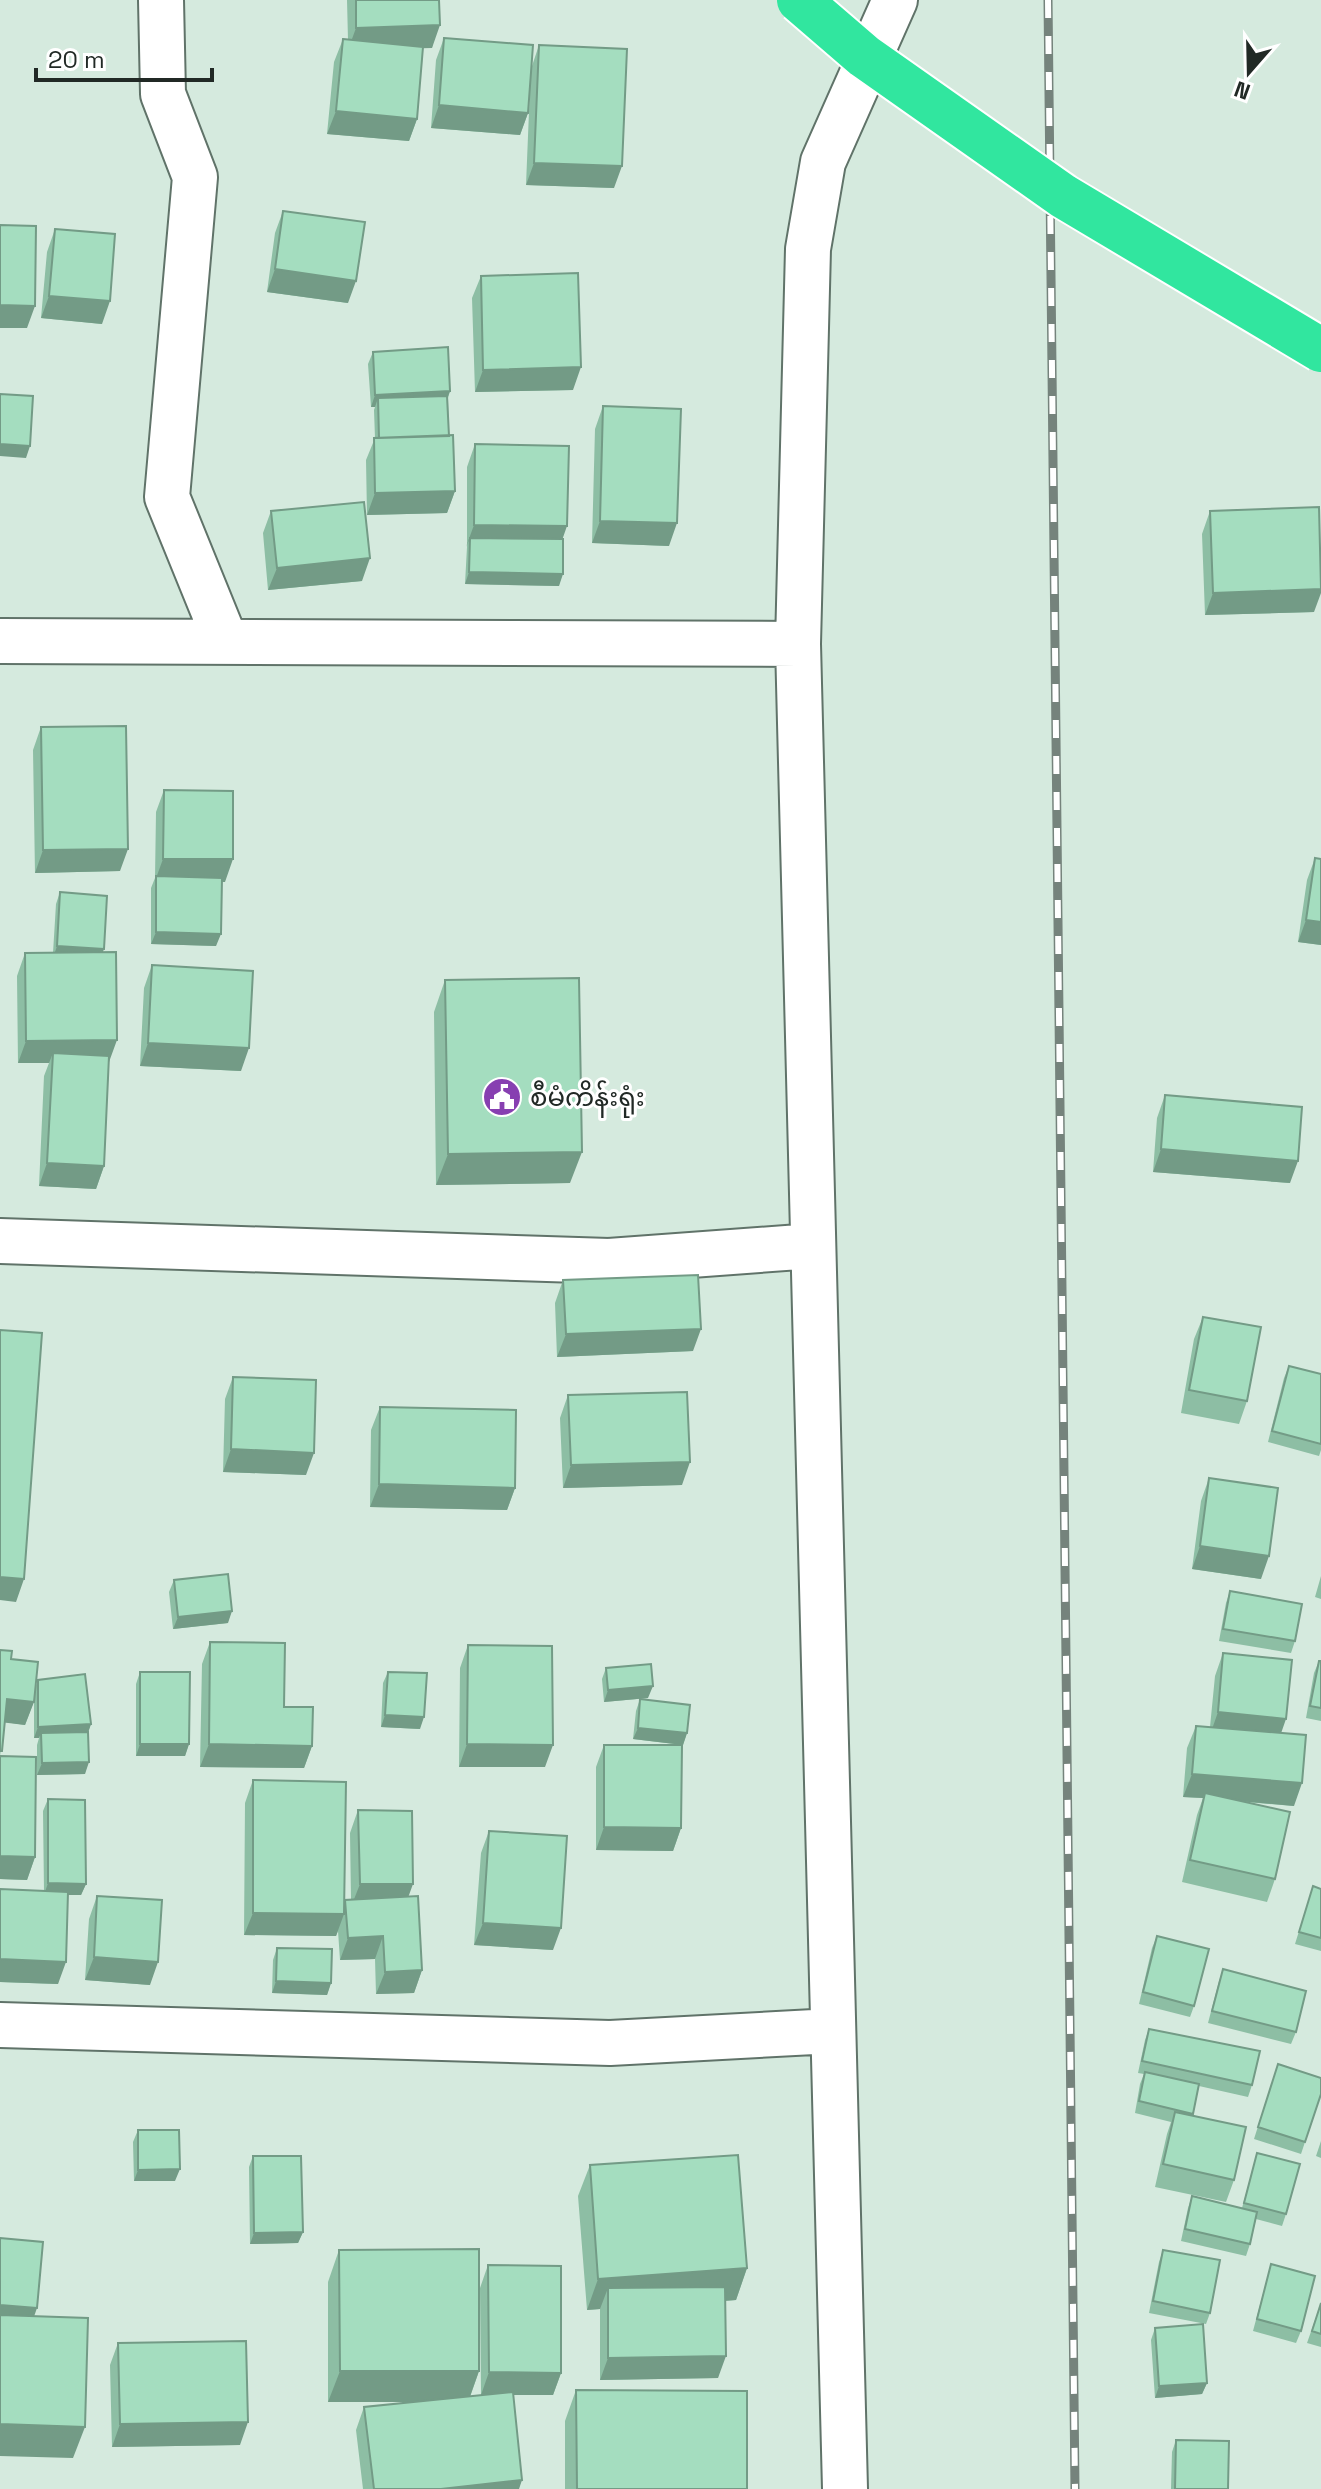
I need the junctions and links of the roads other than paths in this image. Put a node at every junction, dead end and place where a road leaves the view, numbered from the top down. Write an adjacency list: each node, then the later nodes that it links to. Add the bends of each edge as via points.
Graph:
1 (161, 0): 6 (street, via 163,94 195,177 167,497)
2 (799, 0): 4 (highway, bridge, via 864,56 1063,196)
3 (895, 0): 7 (street, via 823,162 808,249)
4 (1321, 350)
5 (0, 641): 6 (street)
6 (226, 642): 7 (street)
7 (798, 644): 9 (street)
8 (0, 1241): 9 (street, via 609,1261)
9 (813, 1246): 11 (street)
10 (0, 2025): 11 (street, via 610,2043)
11 (833, 2031): 12 (street)
12 (845, 2489)

